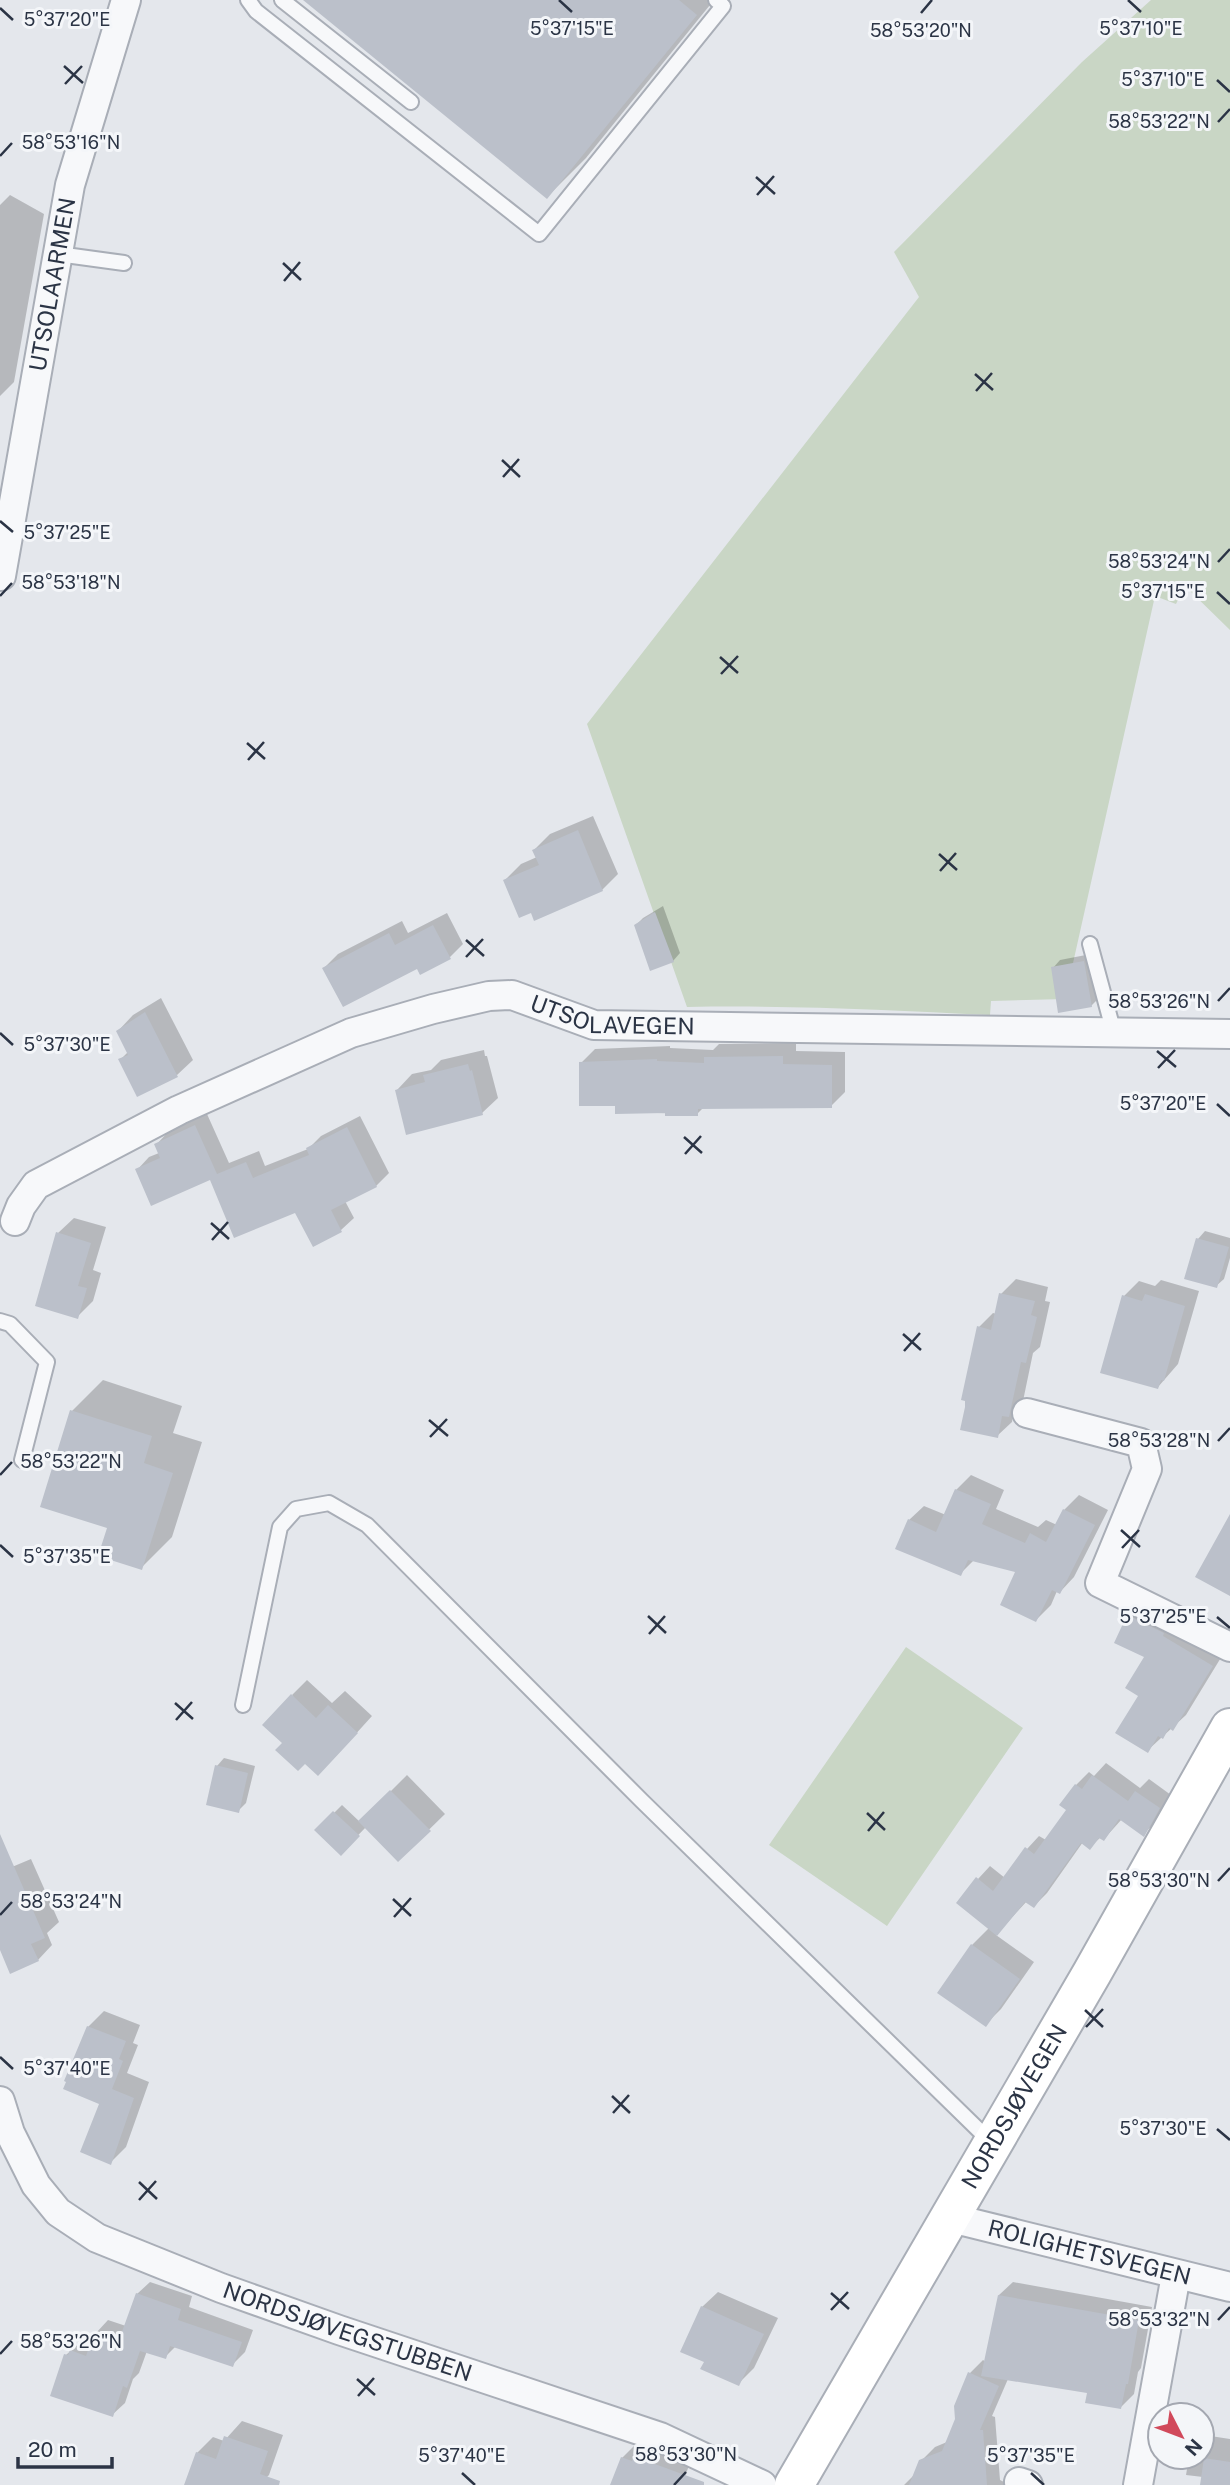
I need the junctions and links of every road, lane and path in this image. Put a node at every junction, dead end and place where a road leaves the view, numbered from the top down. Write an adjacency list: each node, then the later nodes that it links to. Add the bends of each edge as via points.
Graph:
1 (126, 0): 6 (street, UTSOLAARMEN, via 70,186)
2 (248, 0): 4 (lane, via 256,11 539,234 723,6)
3 (282, 0): 5 (lane)
4 (716, 0)
5 (411, 102)
6 (58, 254): 7 (lane); 8 (street, UTSOLAARMEN, via 15,468)
7 (124, 263)
8 (1, 576)
9 (1090, 944): 10 (lane)
10 (1114, 1033): 11 (street, UTSOLAVEGEN); 12 (street, UTSOLAVEGEN, via 594,1024 512,995 489,996 351,1033 180,1110 36,1185)
11 (1230, 1034)
12 (15, 1221)
13 (0, 1321): 15 (lane, via 10,1324 47,1362)
14 (1027, 1413): 16 (street, via 1141,1443 1147,1469 1100,1583)
15 (22, 1460)
16 (1230, 1647)
17 (243, 1704): 20 (lane, via 280,1527 296,1509 329,1503 367,1525)
18 (1230, 1728): 20 (street, NORDSJØVEGEN)
19 (0, 2101): 24 (street, NORDSJØVEGSTUBBEN, via 36,2185 58,2212 97,2238 221,2288 660,2437)
20 (993, 2144): 21 (street, NORDSJØVEGEN)
21 (950, 2214): 22 (street, ROLIGHETSVEGEN); 25 (street, NORDSJØVEGEN)
22 (1177, 2275): 23 (street, ROLIGHETSVEGEN); 26 (street)
23 (1230, 2287)
24 (762, 2485)
25 (794, 2485)
26 (1138, 2485)

